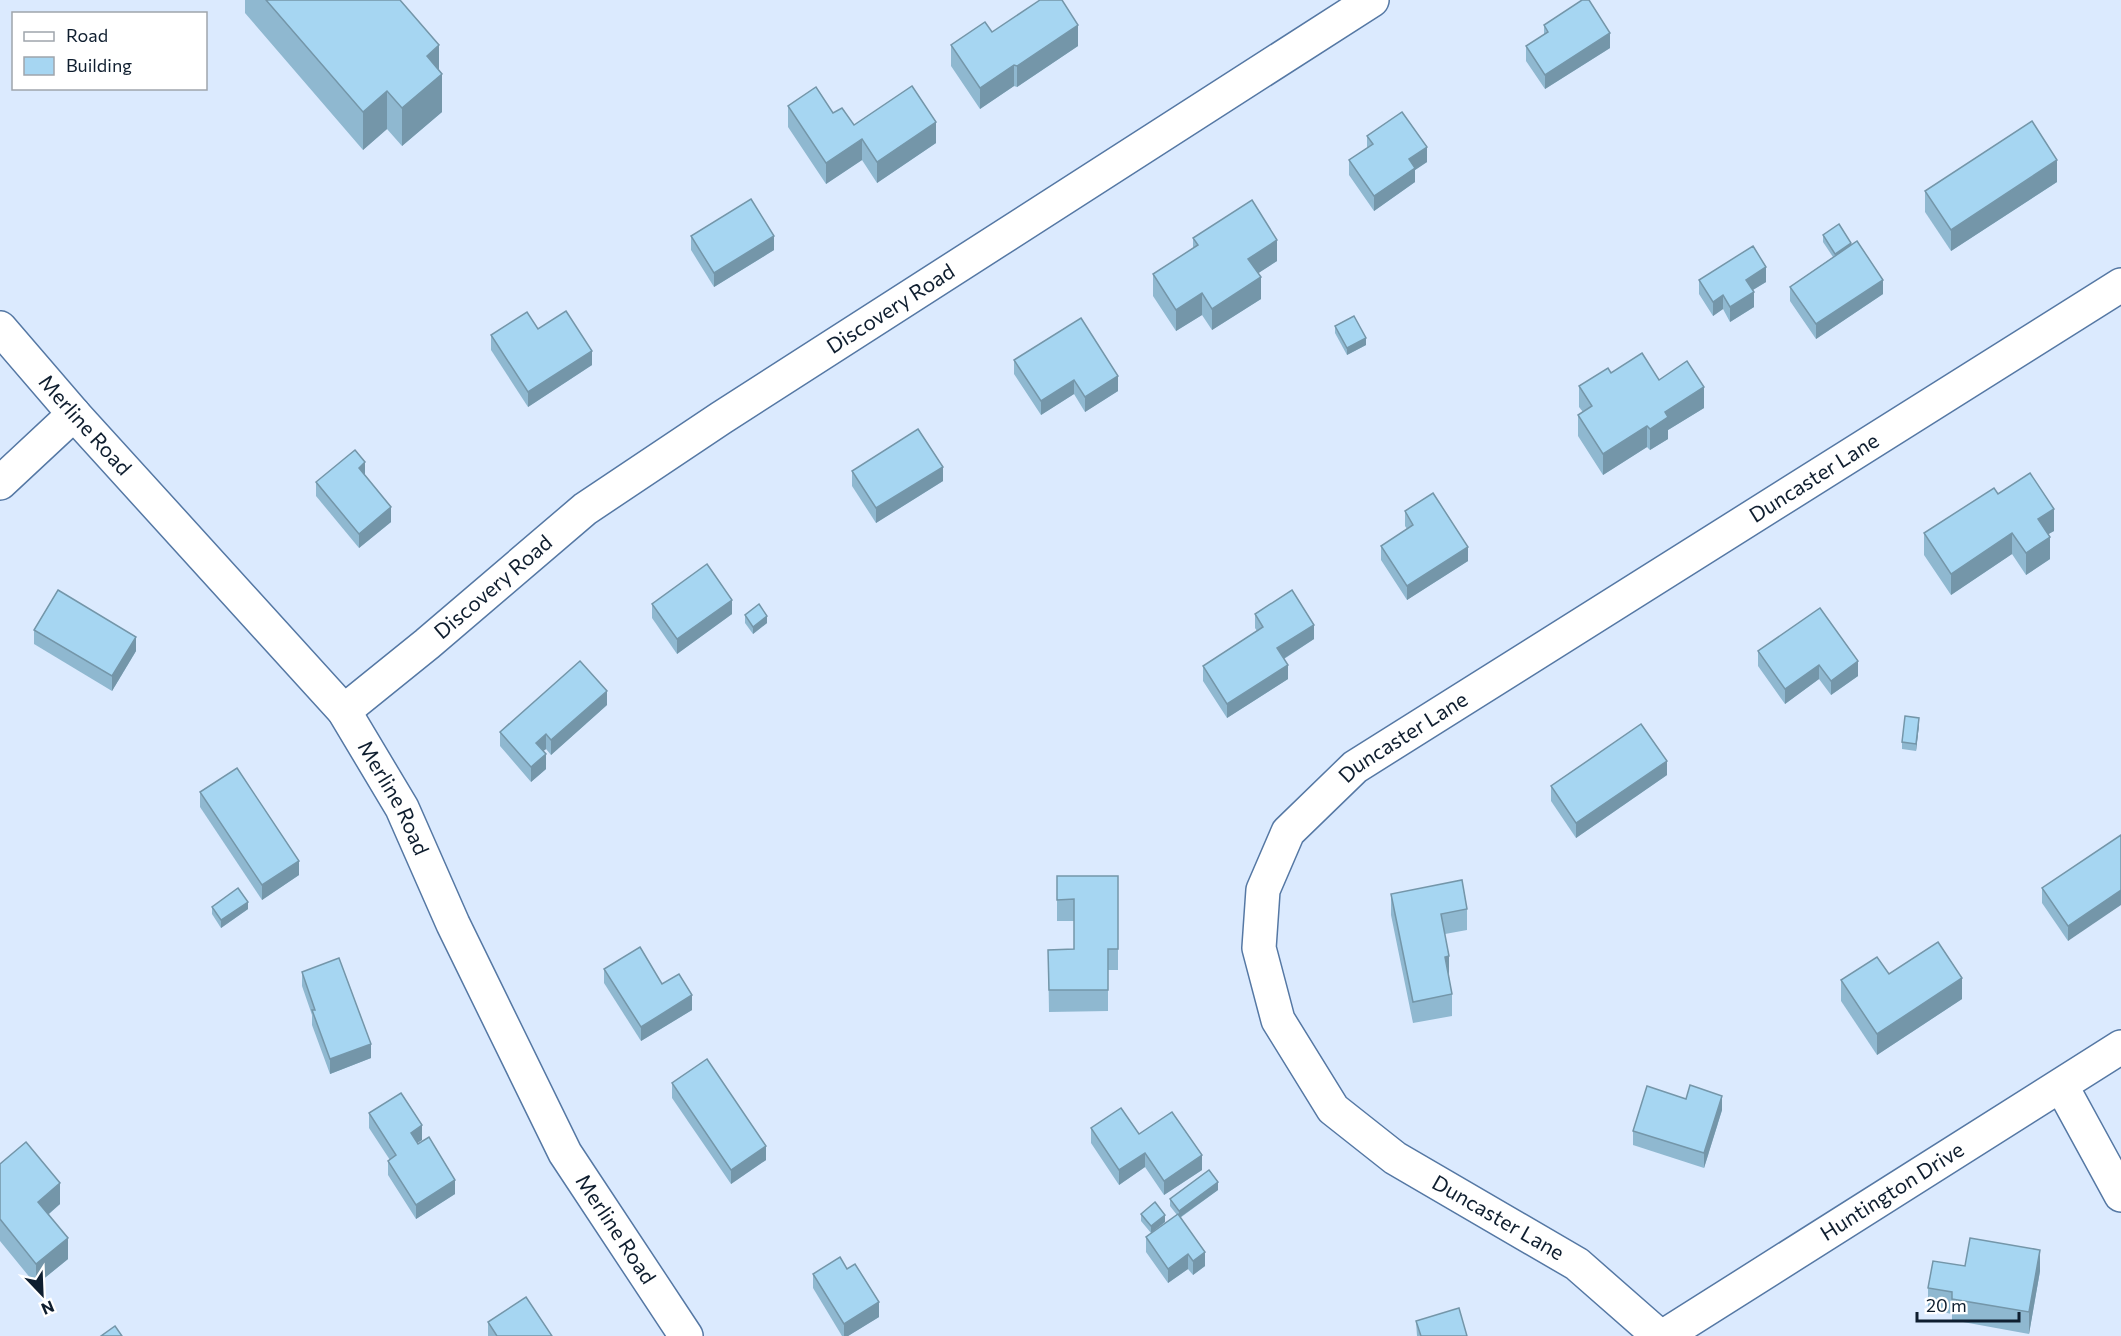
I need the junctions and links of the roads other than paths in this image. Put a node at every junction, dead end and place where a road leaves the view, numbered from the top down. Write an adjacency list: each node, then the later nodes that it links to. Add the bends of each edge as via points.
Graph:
1 (1372, 0): 6 (street, Discovery Road, via 585,509)
2 (2121, 285): 11 (street, Duncaster Lane, via 1355,767 1288,832 1263,890 1259,948 1278,1020 1333,1109 1395,1158 1577,1264)
3 (0, 328): 4 (street, Merline Road)
4 (74, 414): 5 (street); 6 (street, Merline Road)
5 (0, 483)
6 (344, 711): 10 (street, Merline Road, via 402,808 453,924 565,1153)
7 (2121, 1047): 8 (street, Huntington Drive)
8 (2061, 1086): 9 (street); 12 (street, Huntington Drive)
9 (2121, 1195)
10 (686, 1336)
11 (1659, 1336)
12 (1664, 1336)

